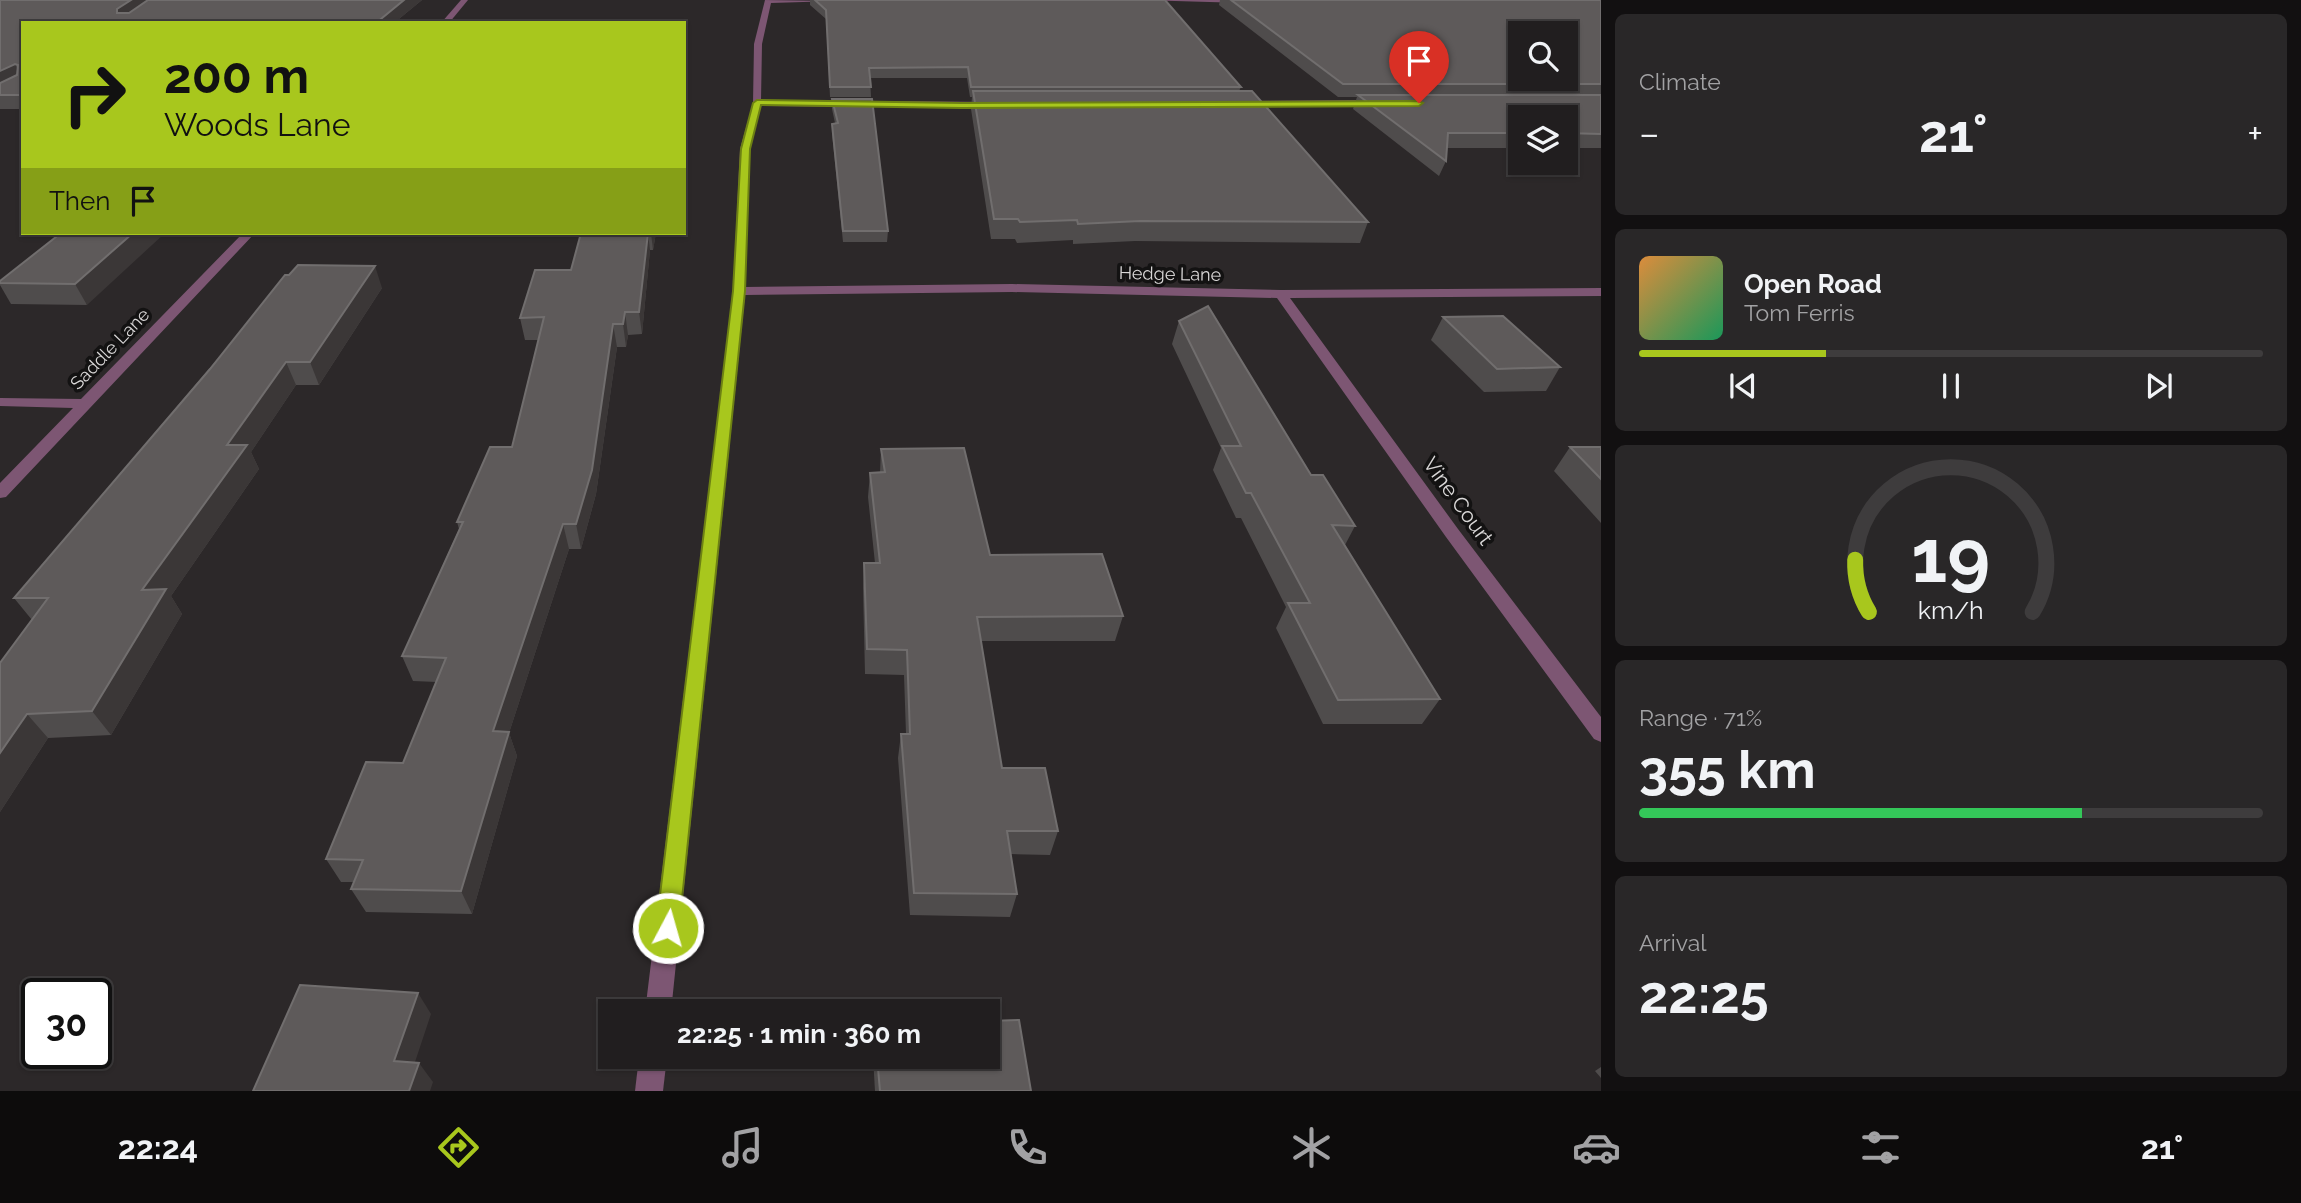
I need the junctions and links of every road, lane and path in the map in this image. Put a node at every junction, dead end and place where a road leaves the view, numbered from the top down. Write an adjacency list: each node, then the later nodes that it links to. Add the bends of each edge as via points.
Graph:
1 (465, 0): 6 (street)
2 (1129, 0): 5 (street)
3 (768, 1): 4 (street); 7 (street, via 758,44)
4 (837, 1)
5 (1255, 1)
6 (447, 21)
7 (757, 103): 10 (street); 12 (street, via 745,149)
8 (1383, 103): 9 (street)
9 (1234, 104)
10 (1003, 105)
11 (247, 235): 16 (street, Saddle Lane)
12 (739, 291): 14 (street, Hedge Lane, via 1012,288); 19 (street)
13 (1601, 292): 14 (street, Hedge Lane)
14 (1281, 294): 18 (street, Vine Court)
15 (0, 402): 16 (street)
16 (85, 404): 17 (street, Saddle Lane)
17 (0, 494)
18 (1601, 733)
19 (659, 999)
20 (652, 1069): 21 (street)
21 (649, 1091)

